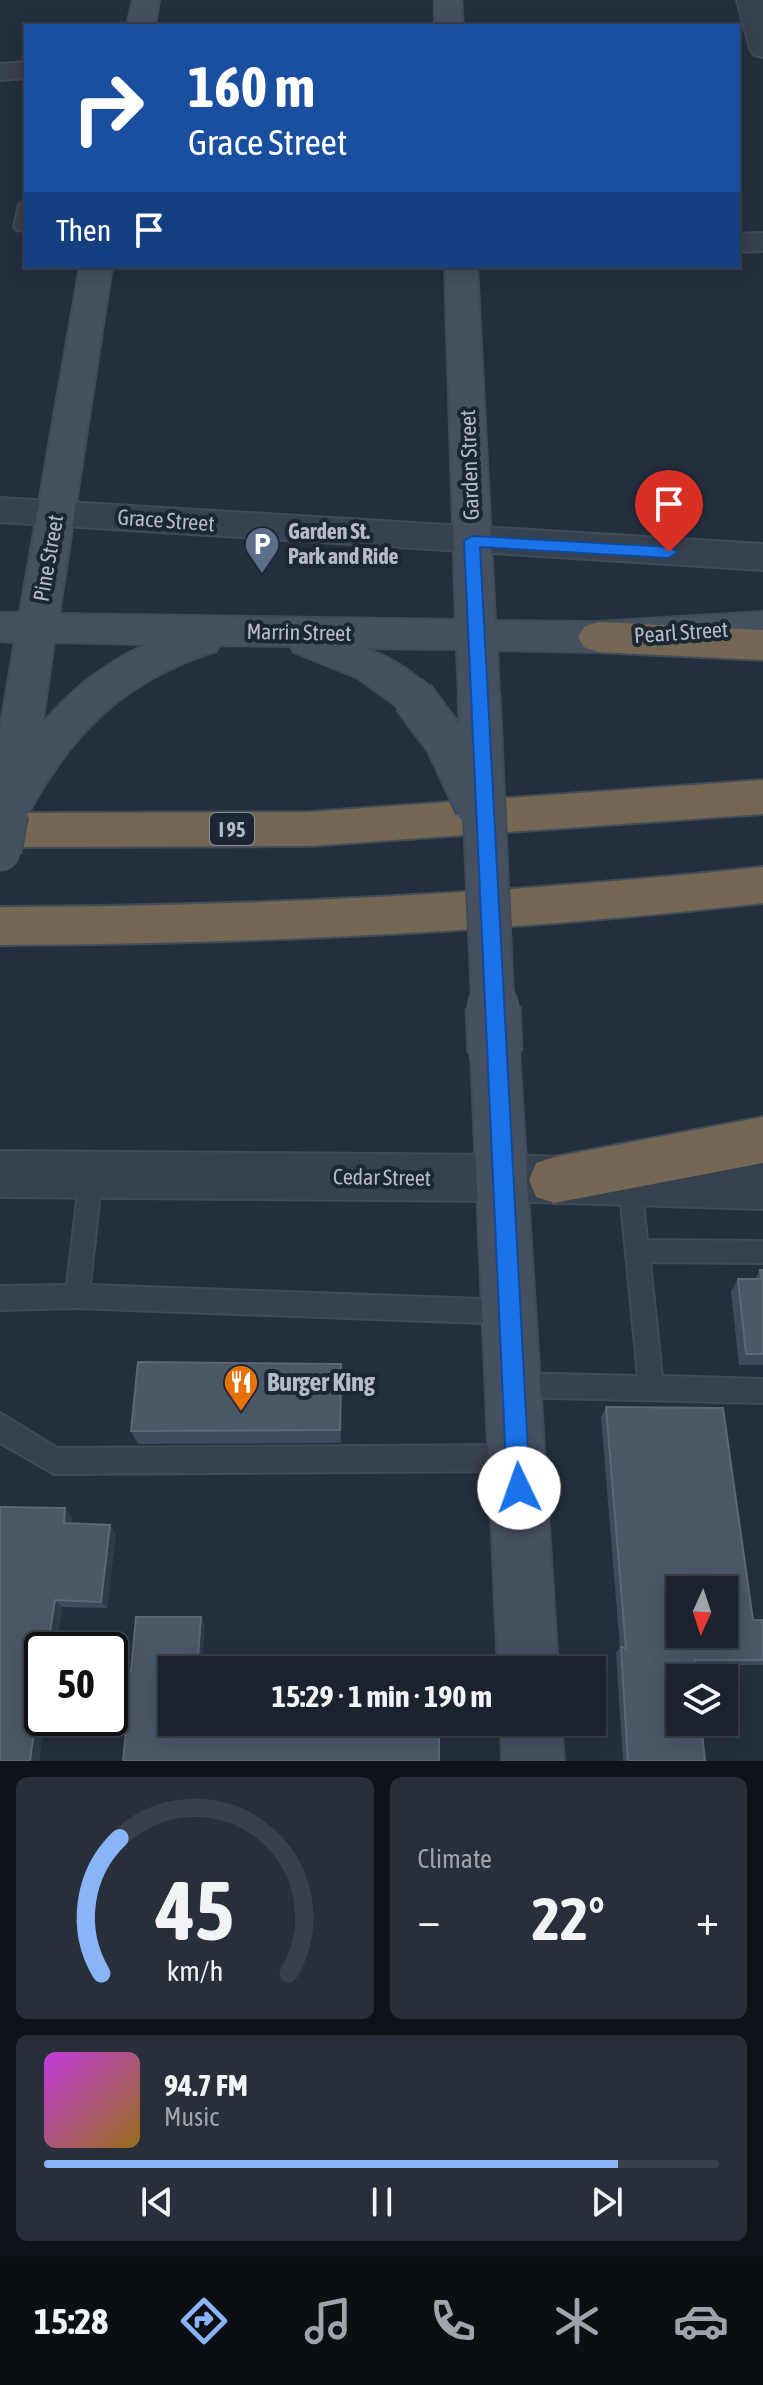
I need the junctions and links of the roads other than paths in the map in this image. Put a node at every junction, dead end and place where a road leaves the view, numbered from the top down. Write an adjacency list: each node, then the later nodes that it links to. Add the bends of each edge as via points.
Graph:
1 (146, 0): 4 (main road)
2 (448, 0): 5 (main road)
3 (750, 0): 6 (street)
4 (141, 24)
5 (449, 24)
6 (763, 49)
7 (24, 70): 8 (street)
8 (0, 72)
9 (763, 242): 10 (street)
10 (740, 243)
11 (96, 268): 14 (main road, Pine Street)
12 (461, 268): 15 (main road, Garden Street)
13 (0, 510): 14 (street, Grace Street)
14 (55, 513): 15 (street, Grace Street); 18 (main road, Pine Street)
15 (472, 541): 16 (street, Grace Street); 20 (main road, Garden Street)
16 (763, 557)
17 (763, 626): 21 (main road, Pearl Street)
18 (18, 627): 19 (main road, Marrin Street); 24 (main road, Pine Street, via 25,701)
19 (259, 630): 20 (main road, Marrin Street); 24 (main road, via 160,653 84,702 45,749); 25 (main road, bridge, via 344,654 413,697 452,753)
20 (476, 635): 21 (main road, Marrin Street); 25 (main road, Garden Street, bridge)
21 (598, 637): 22 (highway)
22 (763, 645)
23 (763, 797): 24 (highway, I 95, via 309,829)
24 (2, 831)
25 (486, 834): 31 (main road, Garden Street, bridge)
26 (763, 885): 27 (highway, via 422,914)
27 (0, 926)
28 (763, 1140): 32 (highway)
29 (0, 1174): 30 (street, Cedar Street)
30 (91, 1175): 31 (street, Cedar Street); 37 (lane)
31 (502, 1178): 32 (street, Cedar Street); 39 (main road, Garden Street)
32 (554, 1180): 33 (street, Cedar Street)
33 (630, 1182): 34 (street, Cedar Street); 35 (lane)
34 (763, 1186)
35 (637, 1251): 36 (lane); 41 (lane)
36 (763, 1252)
37 (77, 1296): 38 (lane); 39 (lane)
38 (0, 1300)
39 (509, 1312): 40 (main road, Garden Street)
40 (513, 1385): 41 (lane); 44 (main road, Garden Street)
41 (651, 1388): 42 (lane)
42 (763, 1391)
43 (0, 1425): 44 (lane, via 54,1461)
44 (517, 1458): 45 (main road, Garden Street)
45 (527, 1656)
46 (532, 1736): 47 (main road)
47 (533, 1761)

